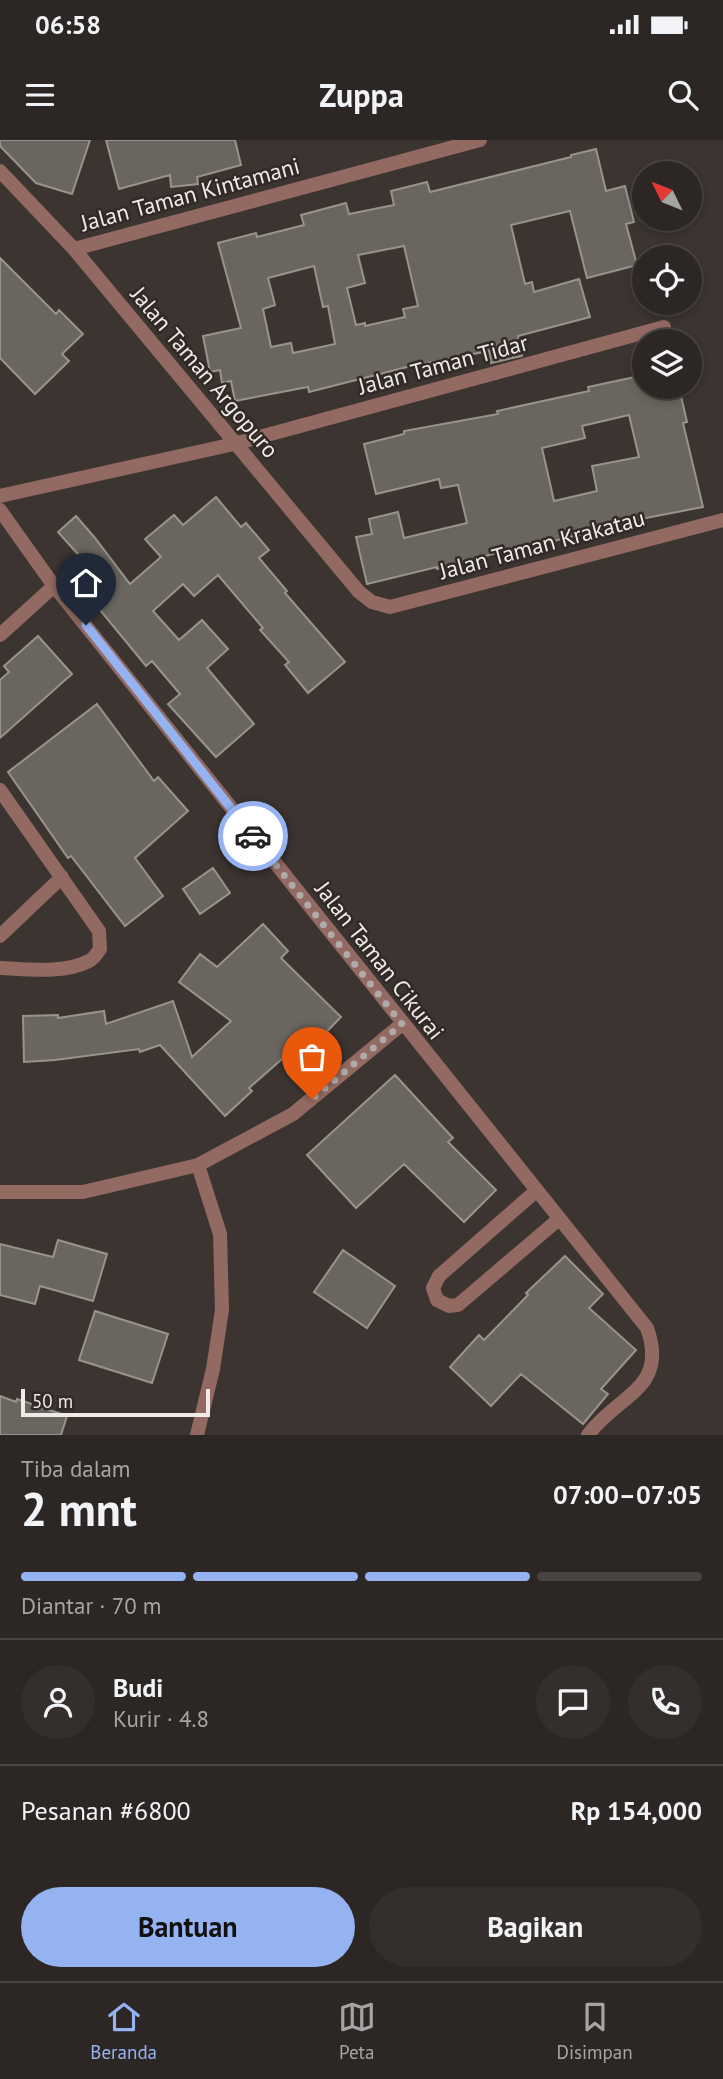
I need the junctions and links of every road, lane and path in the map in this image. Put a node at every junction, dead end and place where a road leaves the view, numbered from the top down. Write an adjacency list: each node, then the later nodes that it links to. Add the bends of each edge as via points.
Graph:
1 (480, 140): 3 (street, Jalan Taman Kintamani)
2 (0, 171): 3 (street, Jalan Taman Argopuro)
3 (74, 249): 5 (street, Jalan Taman Argopuro)
4 (664, 327): 5 (street, Jalan Taman Tidar)
5 (234, 444): 6 (street, Jalan Taman Tidar); 10 (street, Jalan Taman Argopuro)
6 (0, 496)
7 (0, 510): 9 (street, Jalan Taman Cikurai)
8 (723, 520): 10 (street, Jalan Taman Krakatau, via 390,607)
9 (54, 586): 11 (street); 16 (street, Jalan Taman Cikurai)
10 (372, 602)
11 (0, 635)
12 (0, 790): 13 (street)
13 (62, 877): 14 (street); 15 (street, via 99,932 100,948 91,960 69,967)
14 (0, 936)
15 (0, 968)
16 (402, 1024): 17 (street, via 293,1114); 18 (street, Jalan Taman Cikurai)
17 (198, 1165): 19 (street, via 83,1192); 21 (street, via 220,1234 222,1310 214,1368)
18 (536, 1191): 20 (street, Jalan Taman Cikurai); 20 (street, via 439,1276 433,1288 437,1300 458,1305)
19 (0, 1192)
20 (559, 1219): 22 (street, Jalan Taman Cikurai, via 647,1328 654,1347 645,1382)
21 (197, 1435)
22 (588, 1435)

